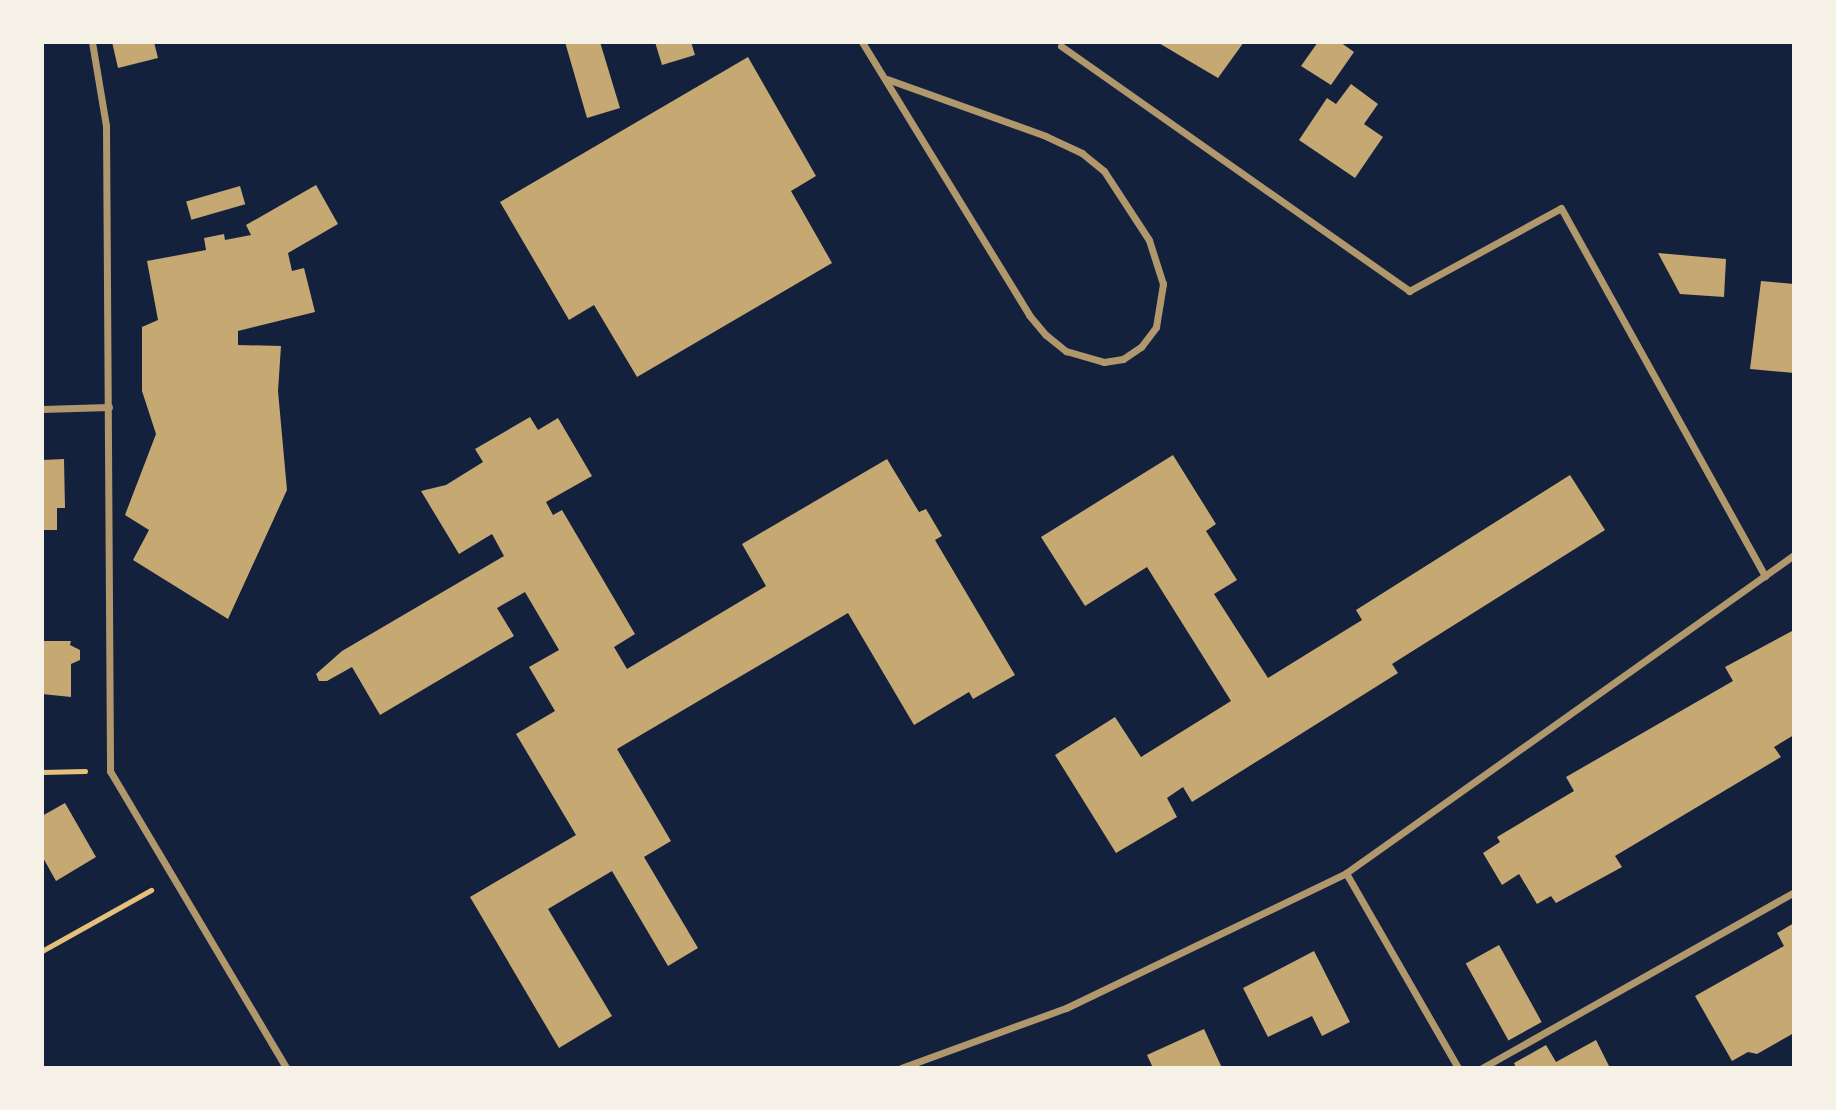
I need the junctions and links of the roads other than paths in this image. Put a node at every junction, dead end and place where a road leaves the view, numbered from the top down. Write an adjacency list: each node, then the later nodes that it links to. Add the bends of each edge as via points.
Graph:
1 (92, 42): 5 (street, via 106,126)
2 (862, 42): 4 (street)
3 (1061, 46): 8 (street, via 1409,291 1561,208)
4 (887, 79): 4 (street, via 1045,136 1082,153 1104,171 1149,240 1163,284 1156,327 1141,347 1122,359 1104,362 1066,351 1046,335)
5 (109, 407): 6 (street); 11 (street, via 110,771)
6 (42, 409)
7 (1794, 555): 8 (street)
8 (1765, 576): 9 (street)
9 (1346, 873): 12 (street, via 1066,1008); 13 (street)
10 (1794, 892): 14 (street)
11 (286, 1068)
12 (901, 1068)
13 (1458, 1068)
14 (1482, 1068)

